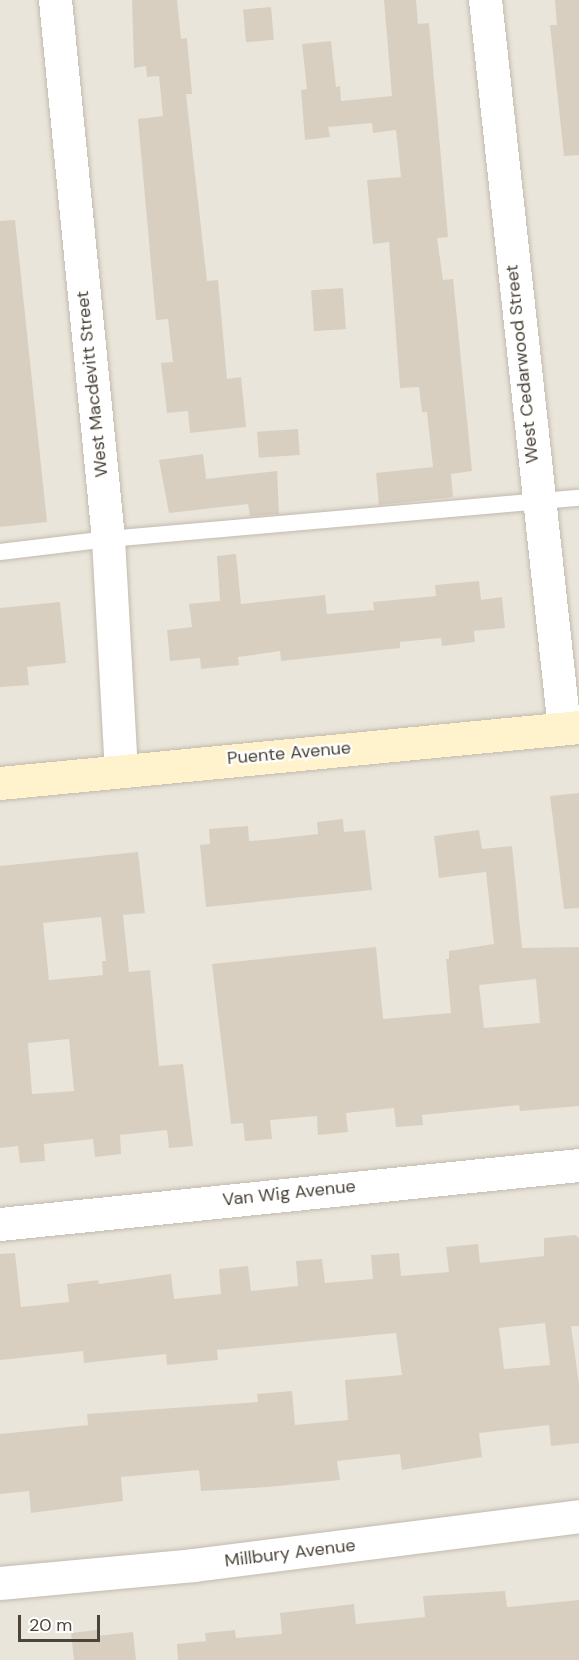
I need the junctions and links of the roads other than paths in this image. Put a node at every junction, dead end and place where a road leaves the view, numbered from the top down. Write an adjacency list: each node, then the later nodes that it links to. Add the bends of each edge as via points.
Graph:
1 (55, 0): 5 (street, West Macdevitt Street)
2 (485, 0): 4 (street, West Cedarwood Street)
3 (579, 498): 4 (lane)
4 (537, 502): 5 (lane); 7 (street, West Cedarwood Street)
5 (108, 539): 6 (lane); 8 (street, West Macdevitt Street)
6 (0, 552)
7 (571, 728): 8 (main road, Puente Avenue)
8 (121, 768): 9 (main road, Puente Avenue)
9 (0, 783)
10 (579, 1165): 11 (street, Van Wig Avenue)
11 (0, 1224)
12 (579, 1516): 13 (street, Millbury Avenue, via 193,1565)
13 (0, 1583)

